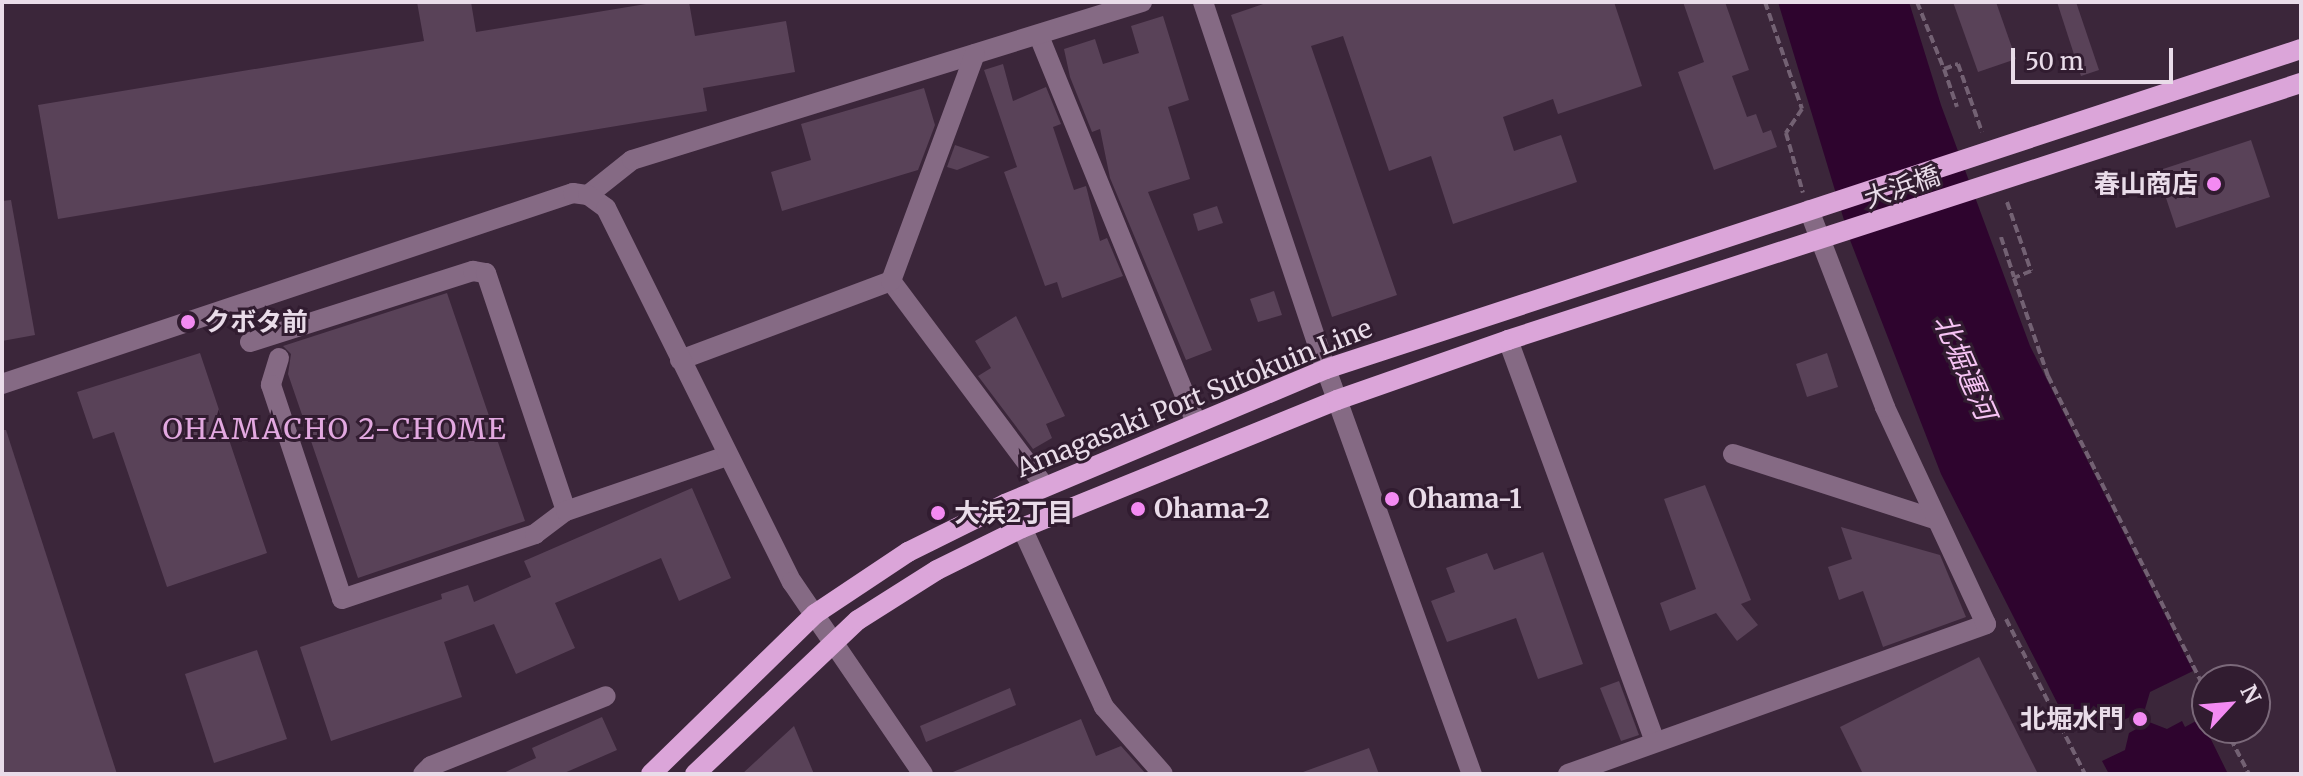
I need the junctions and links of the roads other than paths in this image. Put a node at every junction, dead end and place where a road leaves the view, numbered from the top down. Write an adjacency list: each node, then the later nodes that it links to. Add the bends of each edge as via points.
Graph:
1 (1142, 2): 3 (street)
2 (1203, 2): 16 (street)
3 (1039, 36): 5 (street); 19 (street)
4 (2301, 49): 8 (main road, 大浜橋)
5 (975, 54): 7 (street, via 632,160); 11 (street)
6 (2301, 83): 10 (main road, 大浜橋)
7 (588, 195): 15 (street, via 606,208); 17 (street, via 573,193)
8 (1831, 203): 9 (main road, Amagasaki Port Sutokuin Line)
9 (1809, 210): 10 (street); 16 (main road, Amagasaki Port Sutokuin Line)
10 (1829, 238): 12 (main road, Amagasaki Port Sutokuin Line); 24 (street, via 1885,407)
11 (891, 281): 15 (street); 22 (street)
12 (1508, 340): 18 (main road, Amagasaki Port Sutokuin Line); 29 (street)
13 (250, 342): 23 (street, via 473,271 486,273)
14 (279, 358): 23 (street, via 271,385 342,599 535,534)
15 (680, 360): 21 (street)
16 (1326, 369): 18 (street); 19 (main road, Amagasaki Port Sutokuin Line)
17 (2, 384)
18 (1337, 400): 25 (main road, Amagasaki Port Sutokuin Line); 35 (street)
19 (1196, 423): 22 (main road, Amagasaki Port Sutokuin Line)
20 (1733, 454): 24 (street)
21 (727, 456): 23 (street); 26 (street, via 762,529)
22 (1045, 487): 26 (main road, Amagasaki Port Sutokuin Line, via 908,552)
23 (566, 511)
24 (1937, 520): 29 (street, via 1986,624)
25 (1022, 528): 27 (main road, Amagasaki Port Sutokuin Line, via 937,570); 34 (street, via 1104,707)
26 (815, 614): 27 (street); 31 (main road, Amagasaki Port Sutokuin Line)
27 (834, 639): 32 (main road, Amagasaki Port Sutokuin Line); 33 (street)
28 (606, 696): 30 (street, via 431,766)
29 (1655, 741): 36 (street)
30 (423, 774)
31 (651, 774)
32 (695, 774)
33 (923, 774)
34 (1163, 774)
35 (1472, 774)
36 (1568, 774)

